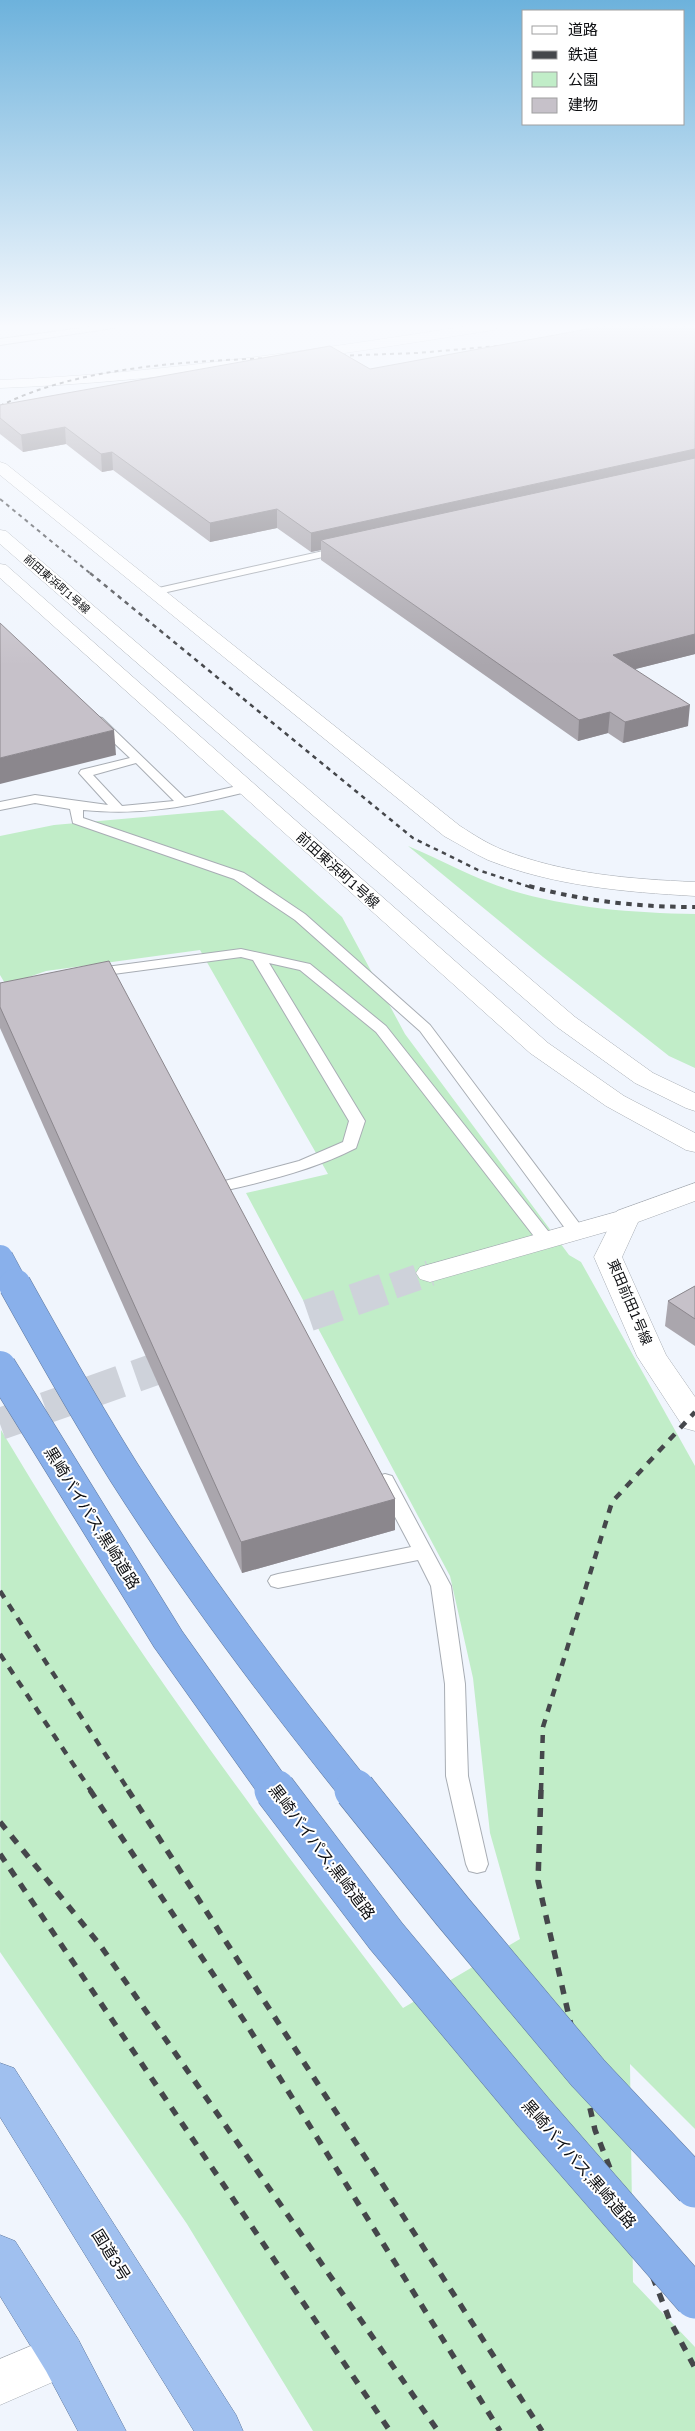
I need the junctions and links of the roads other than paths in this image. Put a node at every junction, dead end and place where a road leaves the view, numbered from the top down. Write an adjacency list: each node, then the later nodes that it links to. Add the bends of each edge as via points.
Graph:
1 (0, 467): 5 (street)
2 (0, 535): 18 (street, 前田東浜町1号線, via 566,1022 644,1078)
3 (347, 549): 5 (lane)
4 (0, 569): 8 (street, 前田東浜町1号線)
5 (154, 592): 13 (street, via 452,831 495,855 558,874)
6 (90, 714): 7 (lane)
7 (139, 759): 9 (lane); 12 (lane, via 85,773)
8 (246, 788): 9 (lane); 19 (street, 前田東浜町1号線, via 539,1048 615,1101)
9 (183, 803): 12 (lane)
10 (0, 806): 11 (lane, via 35,799)
11 (76, 806): 12 (lane); 25 (lane, via 77,820 239,876 300,917 425,1028)
12 (119, 810)
13 (695, 889)
14 (258, 956): 15 (lane, via 241,953); 21 (lane, via 357,1121 350,1145 326,1158 296,1169); 26 (lane, via 306,967 381,1029)
15 (112, 969): 16 (lane); 17 (lane)
16 (75, 975)
17 (121, 987)
18 (695, 1103)
19 (695, 1144)
20 (218, 1168): 21 (lane)
21 (227, 1185): 23 (lane)
22 (695, 1191): 24 (street)
23 (236, 1202)
24 (627, 1217): 25 (street); 30 (street, 東田前田1号線, via 608,1257 652,1356)
25 (576, 1231): 26 (street)
26 (546, 1240): 28 (street)
27 (0, 1258): 36 (highway, bridge, via 125,1474 219,1613 453,1912 588,2073)
28 (430, 1273)
29 (0, 1367): 38 (highway, 黒崎バイパス;黒崎道路, bridge, via 168,1639 268,1782 386,1936)
30 (695, 1421)
31 (376, 1465): 32 (lane)
32 (422, 1552): 33 (lane); 34 (lane, via 441,1586 455,1684 457,1776)
33 (278, 1581)
34 (477, 1864)
35 (0, 2081): 42 (highway, 国道3号)
36 (695, 2187)
37 (0, 2256): 39 (highway)
38 (695, 2298)
39 (62, 2355): 40 (street); 41 (highway)
40 (0, 2382)
41 (103, 2431)
42 (220, 2431)

